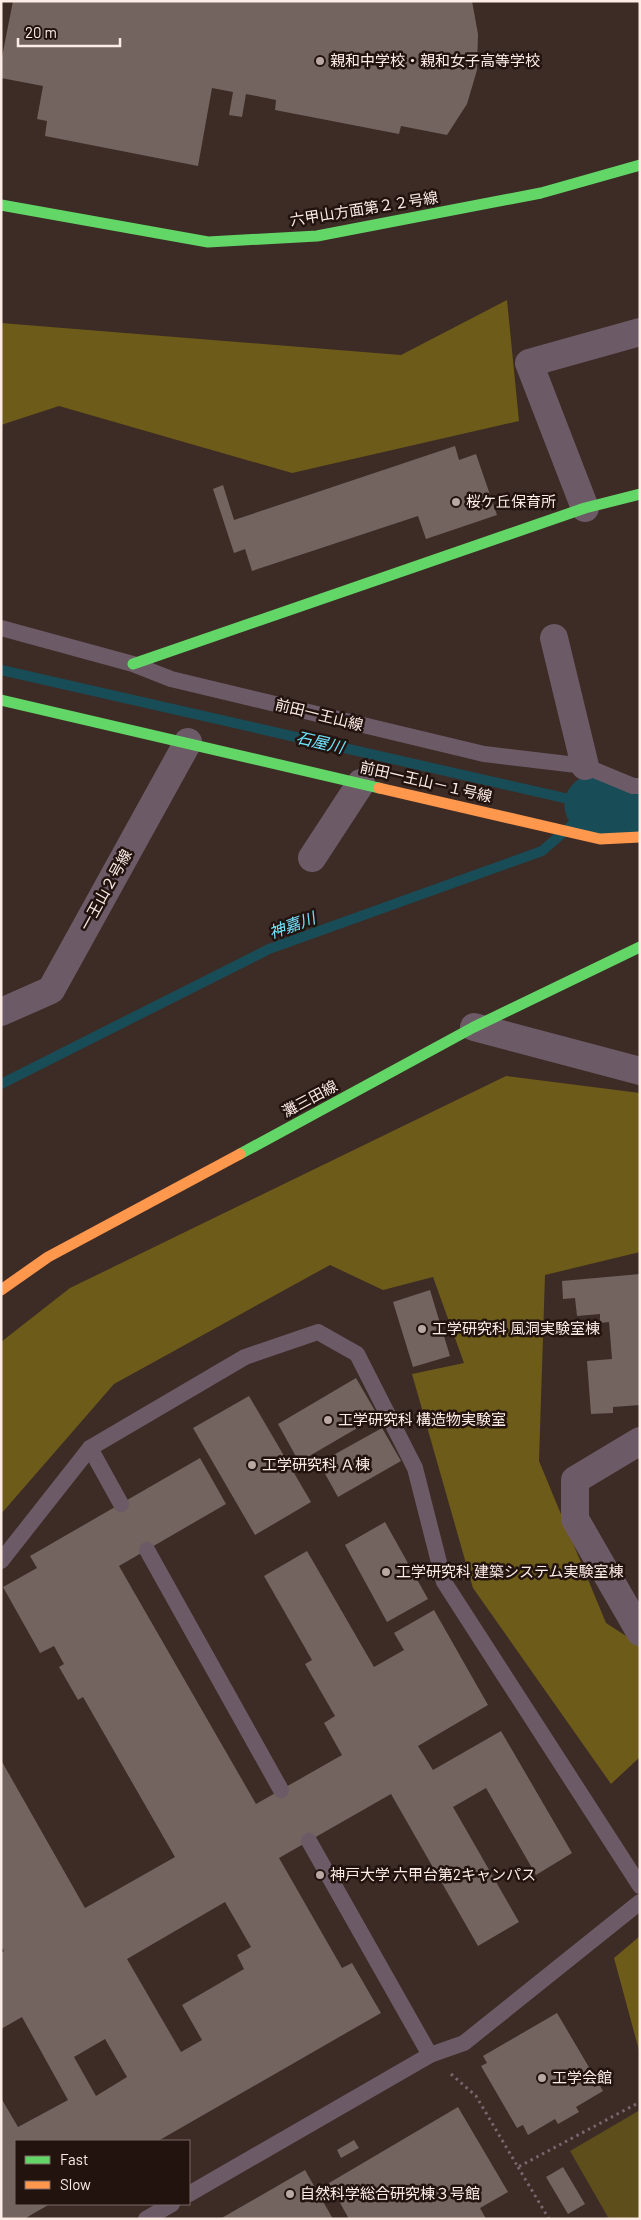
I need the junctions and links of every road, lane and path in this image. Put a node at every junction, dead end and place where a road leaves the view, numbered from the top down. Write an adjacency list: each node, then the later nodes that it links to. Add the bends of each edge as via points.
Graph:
1 (640, 165): 2 (street, 六甲山方面第２２号線, via 541,193 317,236 287,238 208,242)
2 (1, 205)
3 (640, 332): 5 (street, via 529,363)
4 (640, 494): 5 (street)
5 (585, 508): 8 (street)
6 (1, 628): 8 (lane, 前田一王山線)
7 (554, 638): 11 (street)
8 (133, 664): 11 (lane, 前田一王山線, via 171,679 484,754)
9 (1, 700): 10 (street, 前田一王山－１号線)
10 (188, 742): 12 (street, 前田一王山－１号線); 17 (street, 一王山２号線, via 51,990)
11 (585, 766): 13 (lane, 前田一王山線)
12 (361, 783): 14 (street, 前田一王山－１号線, via 600,839); 15 (street)
13 (640, 786)
14 (640, 836)
15 (312, 858)
16 (640, 947): 18 (street, 灘三田線)
17 (1, 1012)
18 (474, 1027): 19 (street); 20 (street, 灘三田線, via 48,1257)
19 (640, 1071)
20 (1, 1290)
21 (640, 1441): 26 (street, via 575,1480 575,1519)
22 (90, 1448): 23 (lane); 25 (lane); 29 (lane, via 246,1357 318,1332 357,1354 415,1468 444,1582)
23 (121, 1504)
24 (147, 1550): 27 (lane)
25 (1, 1561)
26 (640, 1632)
27 (281, 1790)
28 (309, 1841): 31 (lane)
29 (640, 1886)
30 (640, 1902): 31 (lane, via 464,2043)
31 (430, 2055): 33 (path, via 476,2096); 34 (lane)
32 (640, 2102): 33 (path)
33 (518, 2167): 37 (path)
34 (190, 2193)
35 (170, 2205): 36 (lane)
36 (146, 2219)
37 (549, 2219)

